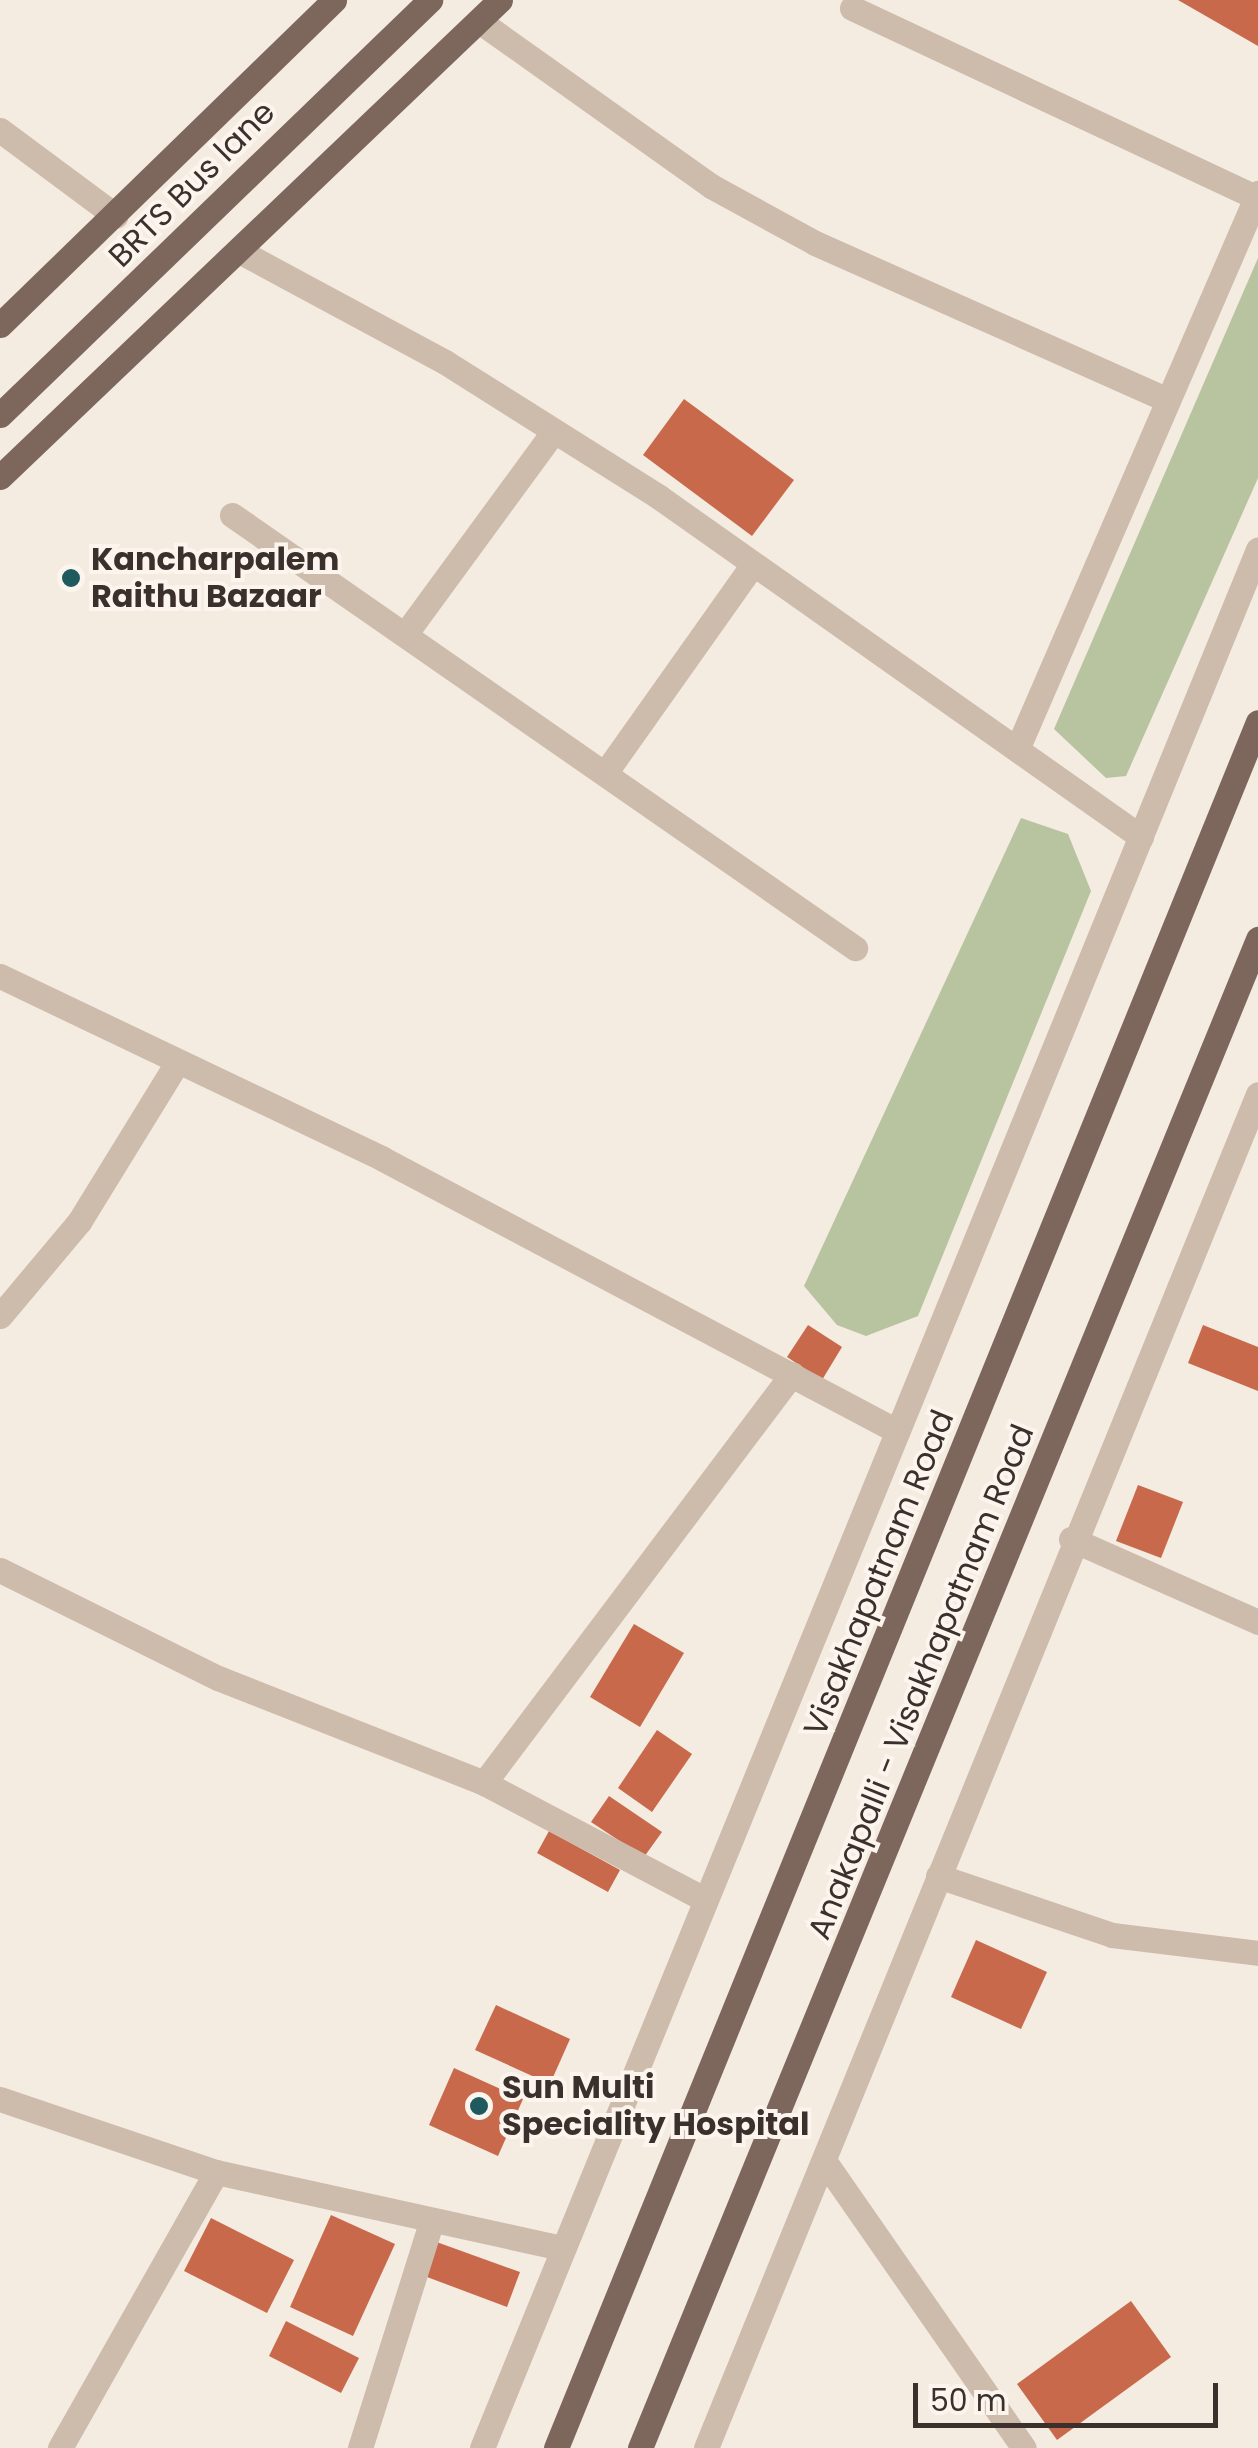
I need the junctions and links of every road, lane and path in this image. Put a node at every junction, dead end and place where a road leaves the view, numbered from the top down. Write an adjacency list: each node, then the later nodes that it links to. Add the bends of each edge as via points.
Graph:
1 (334, 0): 8 (main road)
2 (430, 0): 12 (main road, BRTS Bus lane)
3 (500, 0): 5 (main road)
4 (852, 8): 7 (street)
5 (479, 21): 9 (main road); 11 (street, via 711,186 798,234)
6 (0, 130): 8 (street)
7 (1257, 195): 11 (street)
8 (116, 216): 10 (main road)
9 (239, 251): 13 (street); 14 (main road)
10 (0, 324)
11 (1165, 399): 20 (street)
12 (0, 415)
13 (554, 431): 17 (street); 18 (street)
14 (0, 477)
15 (232, 515): 18 (street)
16 (1258, 549): 22 (street)
17 (753, 564): 20 (street); 21 (street)
18 (406, 633): 21 (street)
19 (1258, 722): 46 (main road, Visakhapatnam Road)
20 (1018, 748): 22 (street)
21 (608, 770): 24 (street, via 766,892)
22 (1141, 837): 30 (street)
23 (1258, 938): 47 (main road, Anakapalli - Visakhapatnam Road)
24 (855, 948)
25 (0, 976): 26 (street)
26 (177, 1063): 28 (street, via 79,1222); 29 (street, via 399,1167)
27 (1258, 1094): 31 (street)
28 (0, 1316)
29 (792, 1374): 30 (street); 34 (street)
30 (897, 1431): 36 (street)
31 (1071, 1540): 33 (street); 35 (street)
32 (0, 1570): 34 (street, via 218,1678)
33 (1258, 1622)
34 (484, 1782): 36 (street)
35 (938, 1876): 37 (street, via 1112,1935); 39 (street)
36 (704, 1899): 42 (street)
37 (1258, 1953)
38 (0, 2098): 40 (street)
39 (825, 2162): 48 (street); 49 (street)
40 (216, 2172): 41 (street); 43 (street)
41 (432, 2220): 42 (street); 44 (street)
42 (563, 2248): 45 (street)
43 (60, 2448)
44 (360, 2448)
45 (482, 2448)
46 (556, 2448)
47 (640, 2448)
48 (706, 2448)
49 (1024, 2448)

